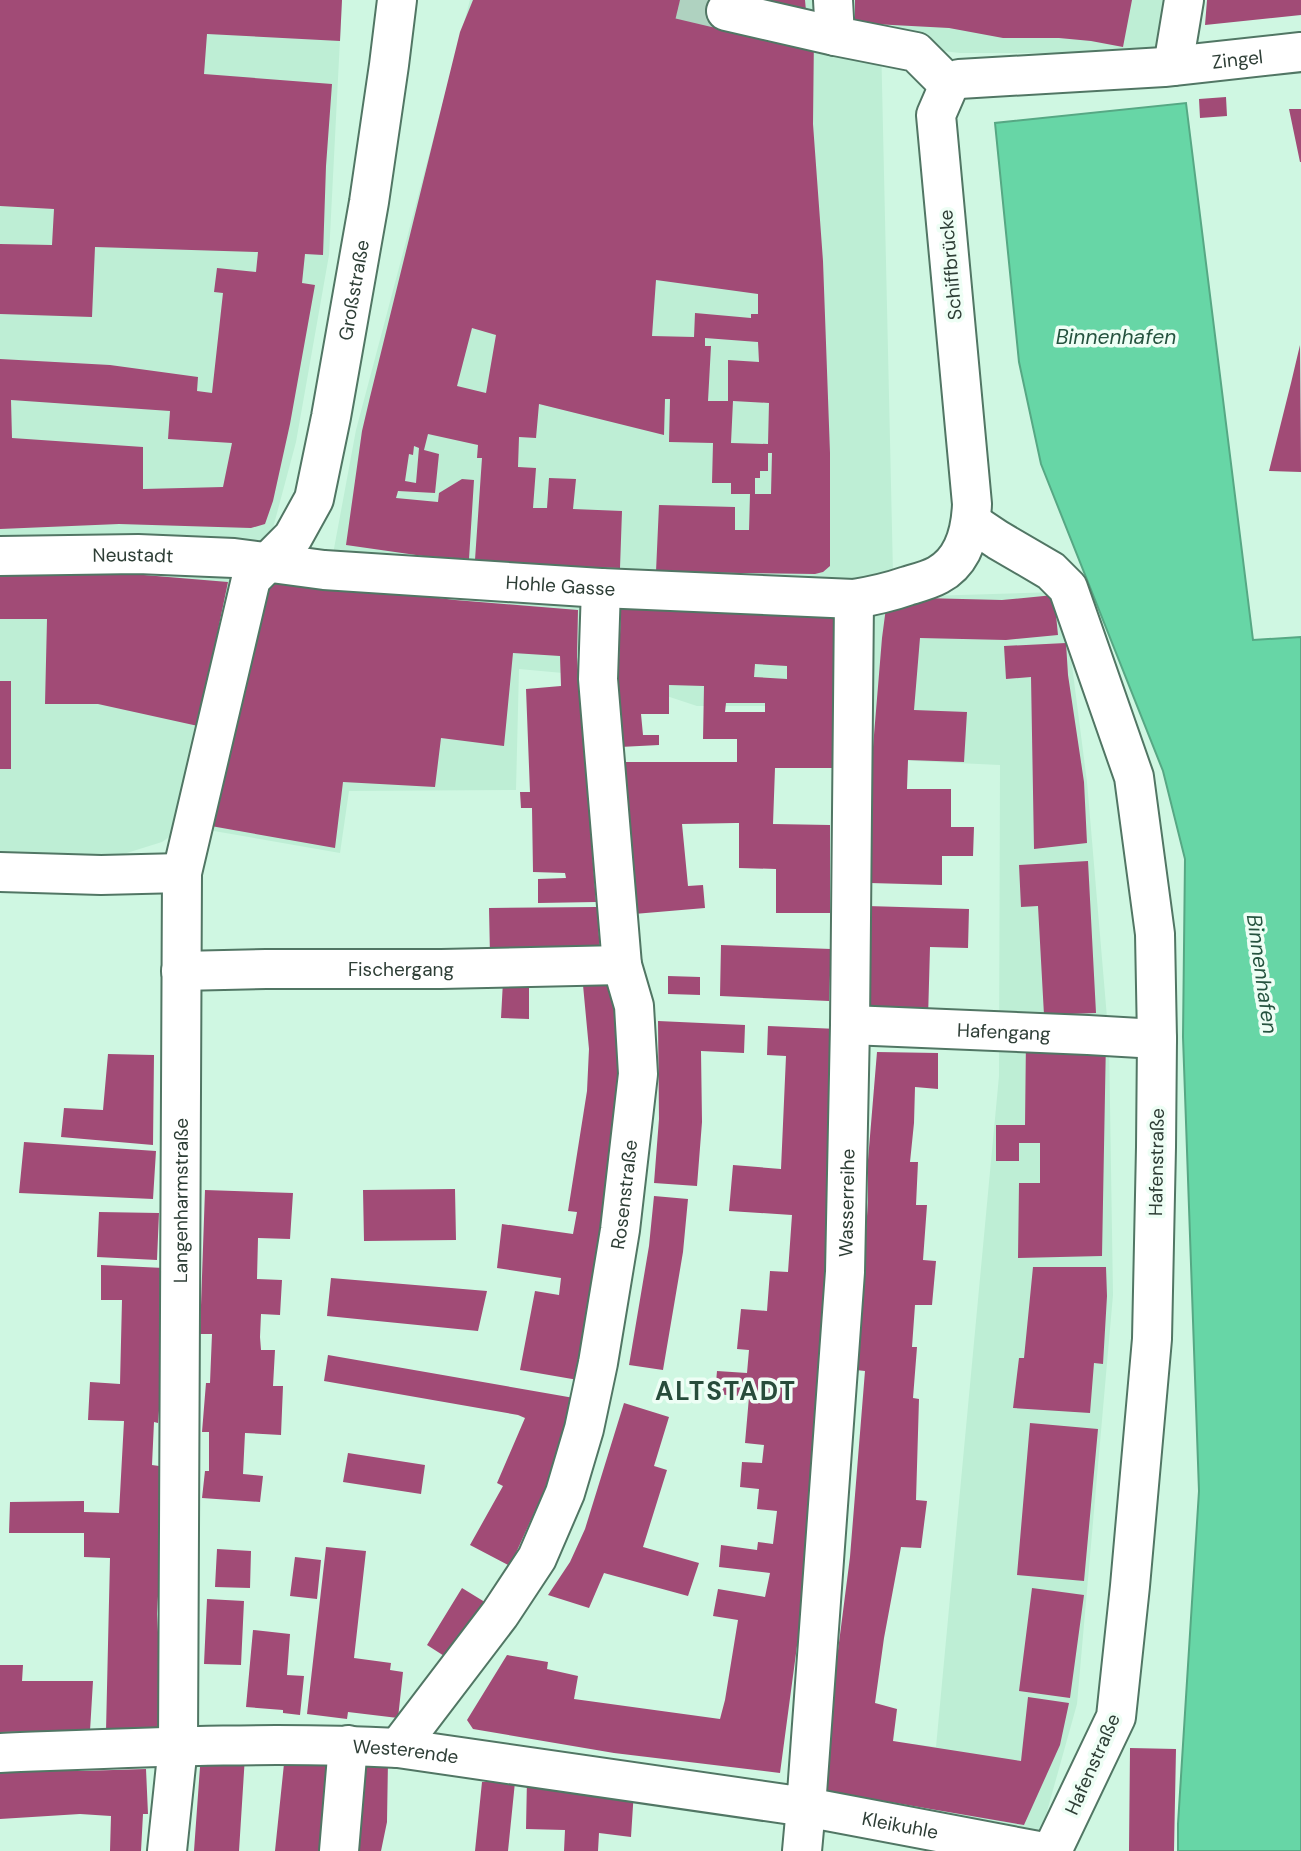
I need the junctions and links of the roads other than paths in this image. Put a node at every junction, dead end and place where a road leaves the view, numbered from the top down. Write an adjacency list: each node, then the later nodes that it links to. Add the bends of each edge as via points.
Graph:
1 (397, 0): 10 (street, Großstraße, via 369,202 314,499 293,537)
2 (1184, 0): 6 (street)
3 (726, 12): 4 (street)
4 (834, 18): 7 (street, via 916,52)
5 (1301, 52): 6 (street, Zingel)
6 (1173, 66): 7 (street, via 959,79)
7 (949, 85): 8 (street, Schiffbrücke, via 936,115)
8 (971, 522): 12 (street, Schiffbrücke, via 953,564 939,575); 18 (street, Hafenstraße, via 1051,571 1068,588 1134,777 1154,934)
9 (0, 556): 10 (street, Neustadt, via 138,554)
10 (267, 563): 11 (street, Hohle Gasse); 14 (street, Langenharmstraße, via 251,579)
11 (601, 588): 12 (street, Hohle Gasse); 15 (street, Rosenstraße, via 598,679)
12 (854, 599): 17 (street, Wasserreihe)
13 (0, 872): 14 (street)
14 (182, 873): 16 (street, Langenharmstraße)
15 (622, 965): 16 (street, Fischergang); 21 (street, Rosenstraße, via 634,1006 638,1074 620,1230 584,1429 565,1493 537,1558 500,1615)
16 (181, 971): 20 (street, Langenharmstraße)
17 (850, 1025): 18 (street, Hafengang); 23 (street, Wasserreihe, via 845,1272)
18 (1157, 1040): 28 (street, Hafenstraße, via 1152,1339 1116,1717)
19 (348, 1745): 20 (street, Westerende); 21 (street, Westerende); 25 (street)
20 (178, 1746): 22 (street, Westerende); 24 (street, Langenharmstraße)
21 (398, 1748): 23 (street, Westerende)
22 (0, 1753)
23 (806, 1807): 26 (street); 27 (street, Kleikuhle)
24 (166, 1851)
25 (339, 1851)
26 (802, 1851)
27 (1038, 1851)
28 (1052, 1851)

